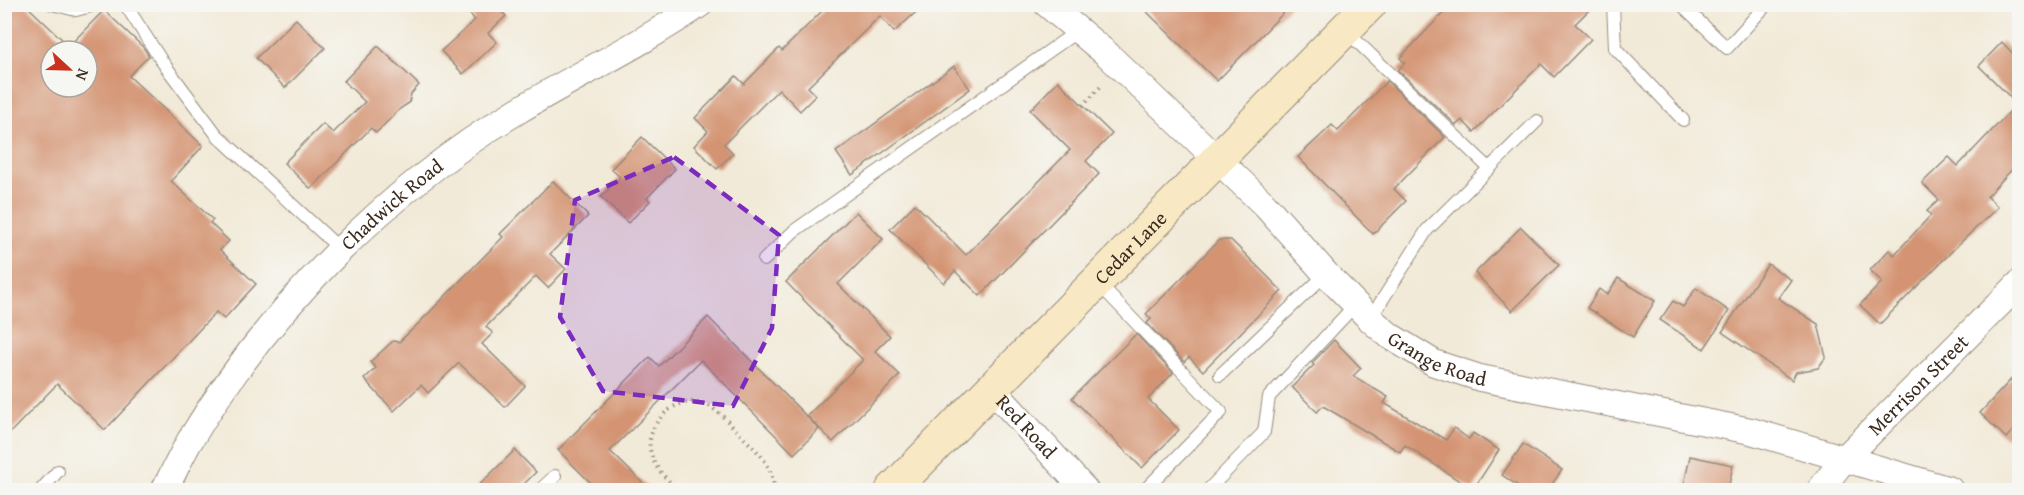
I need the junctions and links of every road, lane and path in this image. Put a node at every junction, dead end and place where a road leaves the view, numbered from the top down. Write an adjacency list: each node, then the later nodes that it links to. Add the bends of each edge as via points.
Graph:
1 (52, 4): 2 (lane, via 76,10)
2 (98, 4)
3 (125, 4): 16 (lane, via 160,60 217,135)
4 (700, 4): 16 (street, Chadwick Road, via 664,29 518,111 447,159 393,201)
5 (1047, 4): 10 (street, Grange Road)
6 (1370, 4): 11 (main road, Cedar Lane)
7 (1613, 4): 12 (lane, via 1615,48)
8 (1681, 4): 9 (lane, via 1727,48)
9 (1767, 4)
10 (1079, 30): 14 (street, Grange Road); 17 (lane, via 794,231)
11 (1345, 30): 14 (main road, Cedar Lane); 15 (lane)
12 (1683, 120)
13 (1538, 121): 15 (lane)
14 (1218, 159): 18 (street, Grange Road); 19 (main road, Cedar Lane)
15 (1489, 168): 21 (lane, via 1427,230)
16 (341, 250): 28 (street, Chadwick Road, via 273,324 221,393)
17 (764, 260)
18 (1326, 274): 21 (street, Grange Road); 22 (lane)
19 (1097, 282): 23 (main road, Cedar Lane); 34 (lane, via 1221,412)
20 (2019, 283): 24 (street, Merrison Street)
21 (1363, 312): 24 (street, Grange Road, via 1390,336 1434,363 1480,378 1751,431); 35 (lane, via 1269,398 1264,432)
22 (1220, 375)
23 (992, 389): 32 (main road, Cedar Lane); 33 (street, Red Road)
24 (1844, 459): 36 (street, Merrison Street); 37 (street, Grange Road)
25 (58, 471): 27 (lane)
26 (555, 476): 29 (lane)
27 (41, 490)
28 (164, 490)
29 (540, 490)
30 (678, 490): 31 (path, via 655,465 651,436 668,410 698,402 712,408 765,459)
31 (774, 490)
32 (892, 490)
33 (1085, 490)
34 (1145, 490)
35 (1208, 490)
36 (1820, 490)
37 (1950, 490)

